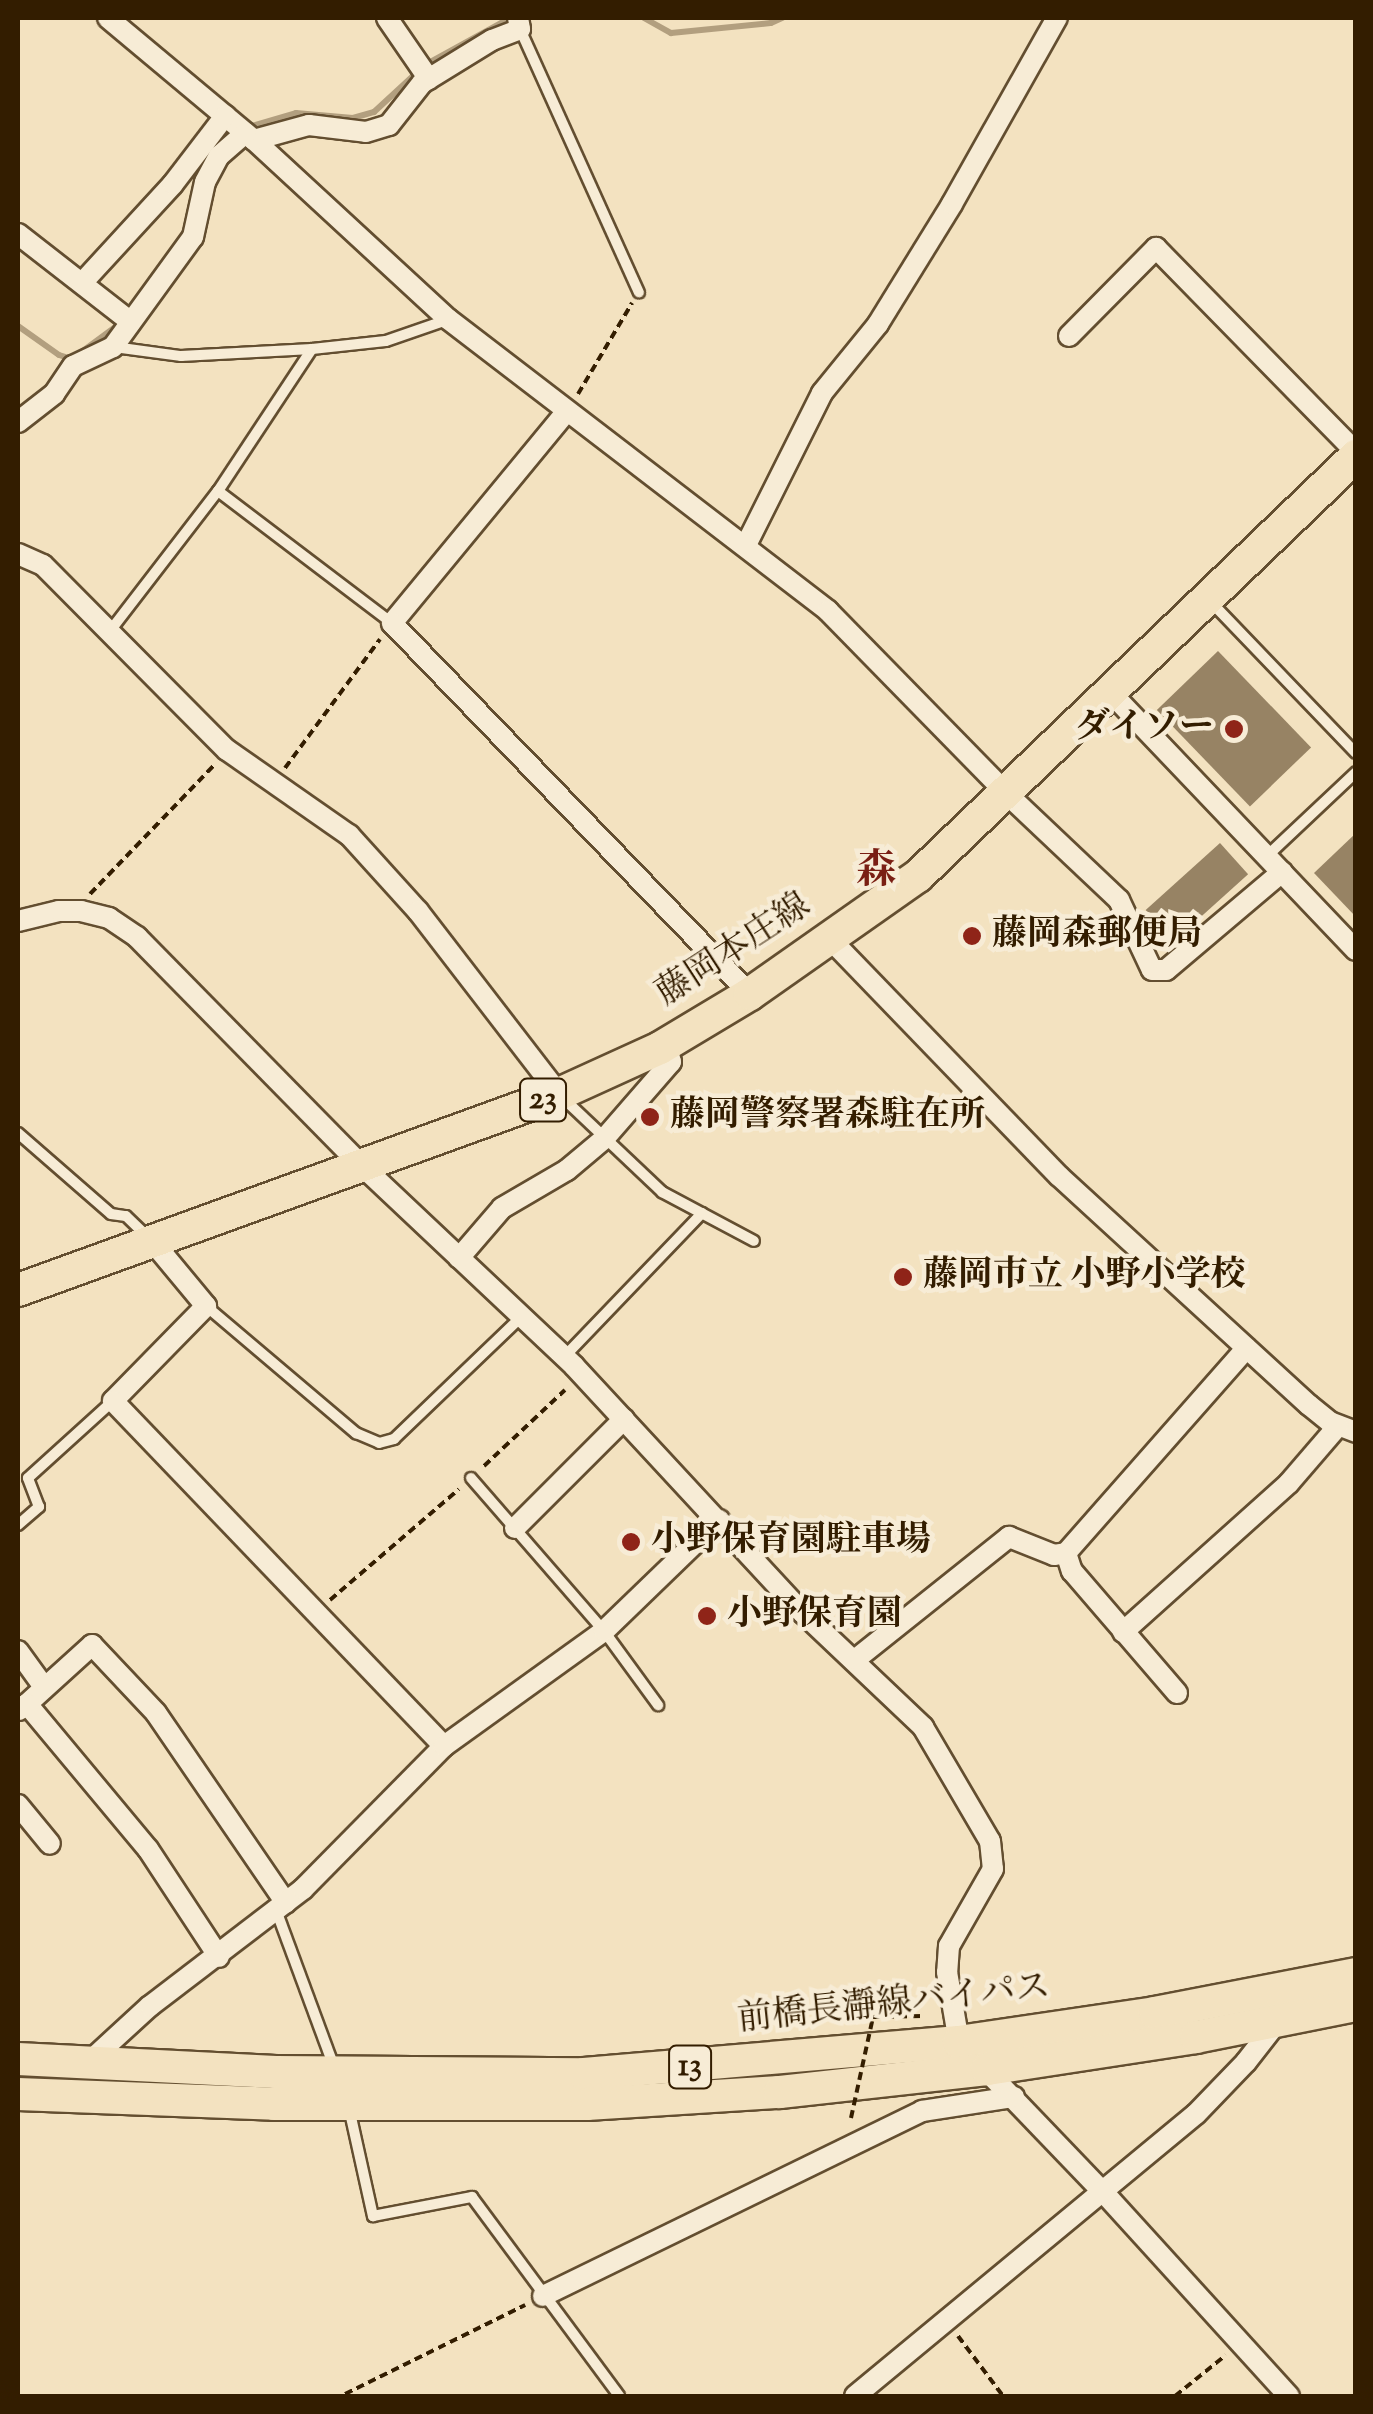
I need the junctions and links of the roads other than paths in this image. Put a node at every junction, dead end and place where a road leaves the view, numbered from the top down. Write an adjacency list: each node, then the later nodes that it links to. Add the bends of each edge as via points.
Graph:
1 (108, 18): 6 (street)
2 (387, 18): 5 (street)
3 (1057, 18): 20 (street, via 887,309 822,393)
4 (519, 23): 5 (street); 10 (lane)
5 (429, 79): 7 (street, via 388,124 366,132 309,124)
6 (224, 116): 7 (street); 9 (street, via 174,184)
7 (250, 136): 11 (street); 12 (street, via 218,156 193,237)
8 (18, 234): 9 (street)
9 (82, 284): 12 (street)
10 (640, 292)
11 (448, 319): 15 (lane, via 386,342); 16 (street)
12 (131, 322): 14 (street)
13 (1069, 336): 18 (street, via 1156,248)
14 (113, 346): 15 (lane, via 181,356); 17 (street, via 73,366 54,394)
15 (312, 349): 19 (lane)
16 (568, 410): 20 (street); 23 (street)
17 (18, 422)
18 (1356, 454): 22 (main road, 藤岡本庄線 / 23)
19 (218, 492): 23 (lane); 24 (lane)
20 (746, 545): 28 (street, via 828,610)
21 (18, 554): 24 (street, via 43,565)
22 (1208, 598): 25 (main road, 藤岡本庄線 / 23); 26 (lane)
23 (392, 623): 34 (street)
24 (110, 631): 36 (street, via 227,750 349,835 418,911)
25 (1111, 692): 28 (main road, 藤岡本庄線 / 23); 29 (street)
26 (1356, 752)
27 (1356, 772): 29 (lane)
28 (1007, 794): 30 (street, via 1119,900 1152,970 1166,970); 32 (main road, 藤岡本庄線 / 23, via 918,876)
29 (1267, 856): 30 (street)
30 (1282, 872): 33 (street)
31 (18, 921): 39 (street, via 80,911 109,918 137,937)
32 (829, 938): 34 (main road, 藤岡本庄線 / 23); 47 (street, via 1058,1176)
33 (1356, 950)
34 (750, 994): 35 (main road, 藤岡本庄線 / 23)
35 (666, 1044): 36 (main road, 藤岡本庄線 / 23); 38 (street, via 671,1062)
36 (559, 1094): 38 (lane); 39 (main road, 藤岡本庄線 / 23)
37 (18, 1133): 41 (lane)
38 (604, 1138): 40 (lane, via 662,1192); 43 (street, via 567,1170 502,1208)
39 (361, 1165): 41 (main road, 藤岡本庄線 / 23); 43 (street)
40 (702, 1213): 42 (lane); 48 (lane)
41 (152, 1241): 44 (main road, 藤岡本庄線 / 23); 45 (street)
42 (754, 1241)
43 (459, 1258): 46 (street)
44 (18, 1290)
45 (206, 1306): 46 (lane, via 356,1433 379,1443 394,1439); 49 (street)
46 (521, 1317): 48 (street)
47 (1247, 1348): 51 (street); 56 (street)
48 (564, 1357): 50 (street)
49 (113, 1401): 54 (lane, via 28,1478 40,1507); 65 (street)
50 (624, 1419): 53 (street); 55 (street)
51 (1347, 1429): 58 (street)
52 (471, 1478): 55 (lane)
53 (719, 1520): 57 (street); 60 (street, via 802,1613)
54 (18, 1524)
55 (515, 1528): 57 (lane)
56 (1066, 1552): 58 (street, via 1072,1571); 60 (street, via 1054,1555 1009,1537)
57 (604, 1631): 63 (lane); 65 (street)
58 (1123, 1632): 62 (street)
59 (18, 1651): 61 (street)
60 (856, 1659): 73 (street, via 923,1727 990,1841 992,1869 949,1946)
61 (44, 1688): 64 (street); 68 (street, via 92,1645 156,1713)
62 (1177, 1693)
63 (658, 1705)
64 (22, 1707): 69 (street, via 148,1848)
65 (444, 1746): 68 (street)
66 (18, 1805): 67 (street)
67 (50, 1844)
68 (281, 1906): 69 (street); 77 (lane)
69 (219, 1957): 75 (street, via 150,2006)
70 (1356, 1974): 73 (main road, 前橋長瀞線バイパス / 13)
71 (1356, 2004): 72 (main road, 前橋長瀞線バイパス / 13)
72 (1278, 2020): 76 (main road, 前橋長瀞線バイパス / 13); 81 (street, via 1196,2114)
73 (959, 2042): 76 (street); 77 (main road, 前橋長瀞線バイパス / 13, via 584,2074)
74 (18, 2059): 75 (main road, 前橋長瀞線バイパス / 13)
75 (91, 2060): 77 (main road, 前橋長瀞線バイパス / 13)
76 (987, 2069): 79 (street); 80 (main road, 前橋長瀞線バイパス / 13, via 587,2104)
77 (336, 2072)
78 (18, 2094): 80 (main road, 前橋長瀞線バイパス / 13)
79 (1014, 2097): 81 (street); 82 (street, via 922,2111)
80 (348, 2104): 82 (lane, via 373,2216 472,2197)
81 (1104, 2192): 84 (street); 85 (street)
82 (544, 2296): 83 (lane)
83 (619, 2396)
84 (855, 2396)
85 (1289, 2396)

